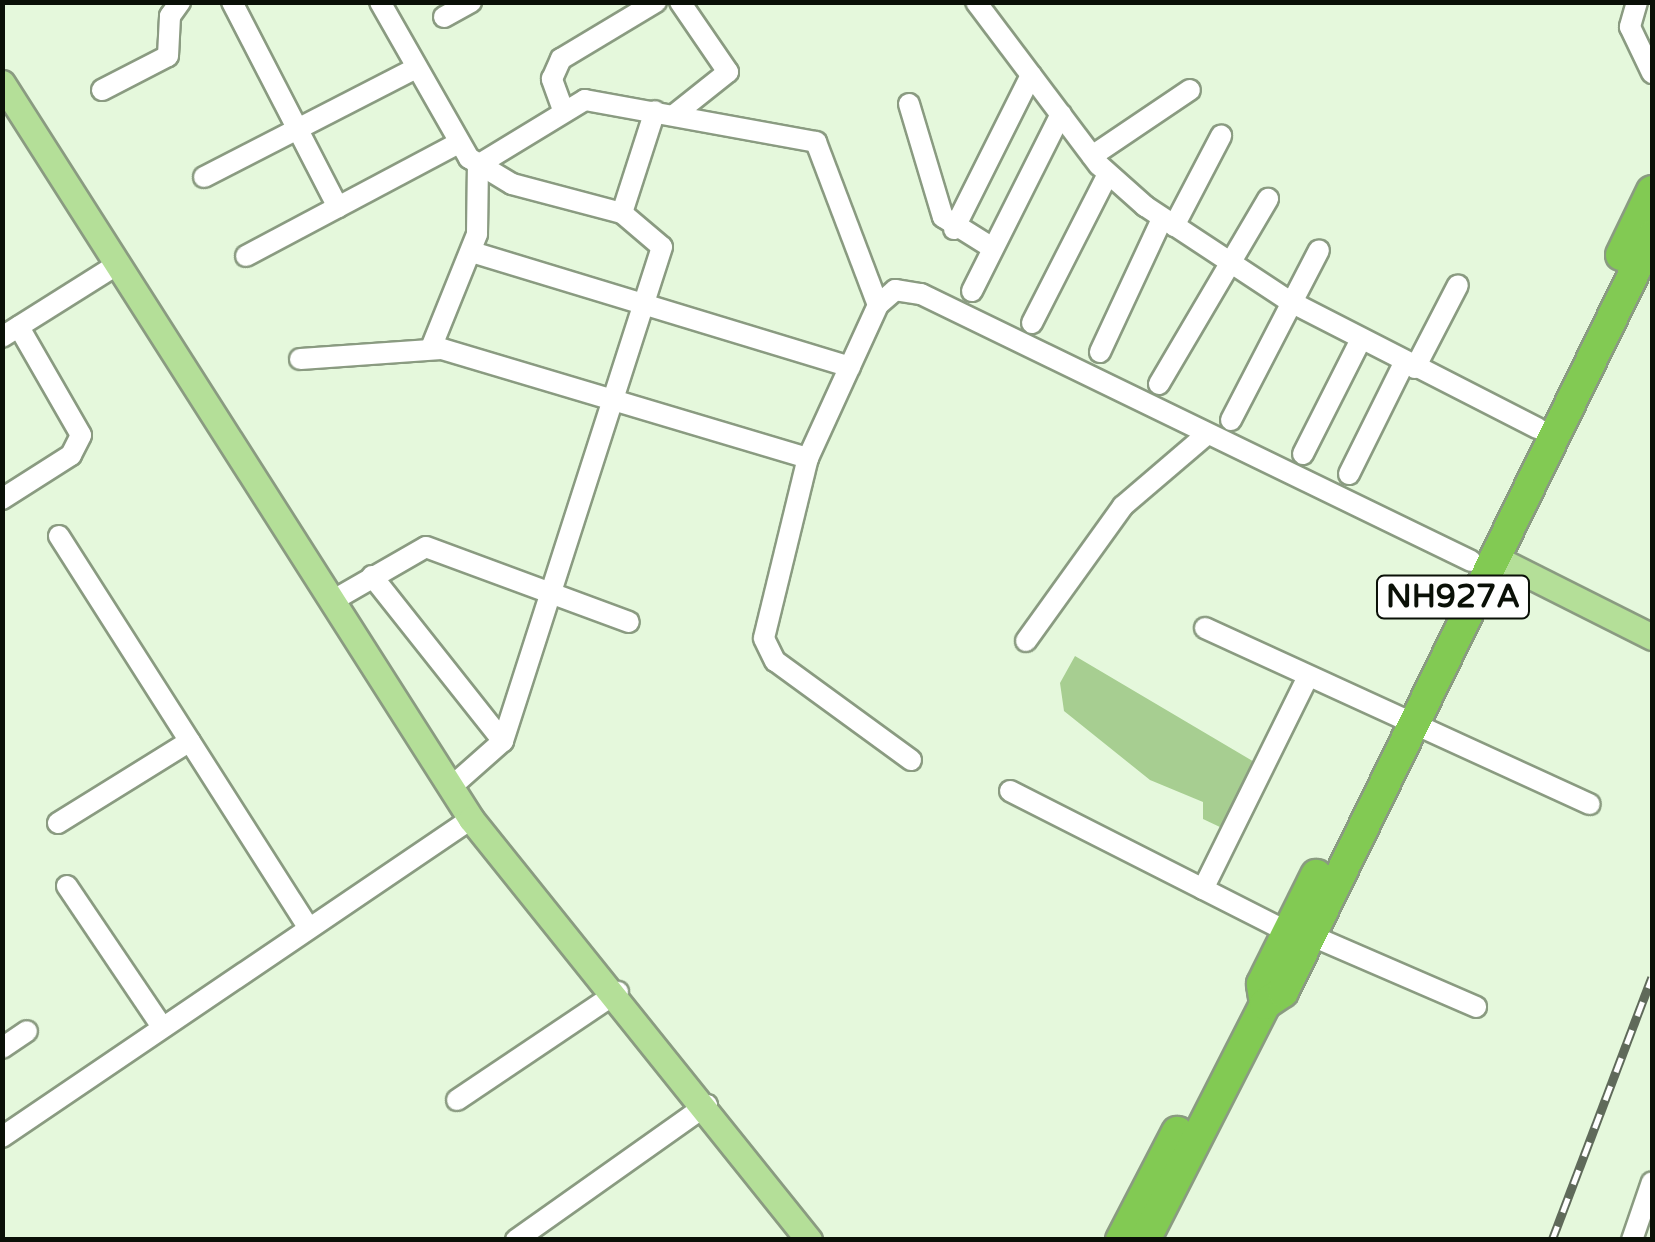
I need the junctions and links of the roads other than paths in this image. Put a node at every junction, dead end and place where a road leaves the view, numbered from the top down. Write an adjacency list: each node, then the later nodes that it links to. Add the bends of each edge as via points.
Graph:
1 (180, 2): 14 (street, via 170,16 168,56)
2 (232, 2): 20 (street)
3 (380, 2): 10 (street)
4 (471, 2): 9 (street)
5 (656, 2): 17 (street, via 561,60 552,80)
6 (680, 2): 18 (street, via 728,72)
7 (976, 2): 12 (street)
8 (1636, 2): 11 (street, via 1630,27)
9 (444, 17)
10 (414, 70): 20 (street); 22 (street)
11 (1652, 73)
12 (1031, 75): 19 (street); 32 (street)
13 (2, 83): 39 (main road)
14 (102, 90)
15 (1190, 90): 23 (street)
16 (909, 104): 32 (street)
17 (562, 107): 18 (street, via 585,100); 24 (street)
18 (665, 113): 30 (street); 44 (street, via 816,142)
19 (1061, 114): 23 (street); 34 (street)
20 (298, 129): 26 (street); 29 (street)
21 (1220, 136): 31 (street)
22 (457, 144): 24 (street); 29 (street)
23 (1092, 156): 25 (street)
24 (478, 165): 30 (street, via 512,184); 36 (street)
25 (1108, 174): 31 (street); 45 (street)
26 (204, 177)
27 (1652, 191): 56 (highway, NH927A)
28 (1268, 199): 38 (street)
29 (338, 208): 37 (street)
30 (622, 214): 42 (street, via 662,247)
31 (1168, 223): 38 (street); 49 (street)
32 (954, 228): 34 (street)
33 (1652, 236): 63 (highway, NH927A)
34 (991, 248): 41 (street)
35 (1319, 250): 43 (street)
36 (472, 252): 42 (street); 48 (street)
37 (246, 256)
38 (1224, 260): 43 (street); 53 (street)
39 (118, 264): 46 (street); 66 (main road)
40 (1458, 285): 51 (street)
41 (972, 292)
42 (647, 300): 52 (street); 54 (street)
43 (1288, 301): 47 (street); 55 (street)
44 (878, 305): 52 (street); 57 (street, via 895,290 921,294)
45 (1032, 323)
46 (11, 332): 61 (street, via 81,435 71,455)
47 (1360, 341): 51 (street); 58 (street)
48 (431, 348): 50 (street); 54 (street)
49 (1100, 352)
50 (300, 359)
51 (1410, 366): 56 (street); 60 (street)
52 (850, 367): 59 (street)
53 (1159, 384)
54 (616, 400): 59 (street); 65 (street)
55 (1231, 420)
56 (1536, 428): 63 (highway, NH927A)
57 (1206, 435): 63 (street); 70 (street, via 1124,506)
58 (1303, 454)
59 (808, 458): 75 (street, via 768,608 768,650)
60 (1349, 474)
61 (2, 499)
62 (60, 536): 74 (street)
63 (1482, 559): 69 (main road); 72 (highway, NH927A)
64 (372, 576): 65 (street, via 426,547); 66 (street); 73 (street)
65 (557, 594): 67 (street); 73 (street)
66 (342, 595): 76 (main road)
67 (629, 622)
68 (1205, 628): 71 (street)
69 (1652, 637)
70 (1026, 641)
71 (1308, 677): 72 (street); 82 (street)
72 (1402, 722): 78 (street); 84 (highway, NH927A)
73 (502, 741): 76 (street)
74 (190, 742): 80 (street); 83 (street)
75 (911, 760)
76 (451, 786): 79 (main road)
77 (1010, 791): 82 (street)
78 (1590, 804)
79 (471, 819): 83 (street); 85 (main road)
80 (58, 823)
81 (67, 886): 87 (street)
82 (1203, 889): 84 (street)
83 (308, 928): 87 (street)
84 (1299, 933): 86 (street); 88 (highway, NH927A, via 1262,984)
85 (618, 992): 91 (street); 92 (main road)
86 (1476, 1008)
87 (160, 1024): 93 (street)
88 (1254, 1026): 97 (highway, via 1222,1044); 98 (highway, NH927A); 99 (highway, via 1255,1062)
89 (26, 1030): 90 (street)
90 (2, 1048)
91 (457, 1100)
92 (706, 1105): 95 (street); 96 (main road)
93 (2, 1138)
94 (1652, 1182): 100 (street)
95 (516, 1240)
96 (809, 1240)
97 (1121, 1240)
98 (1145, 1240)
99 (1168, 1240)
100 (1632, 1240)

